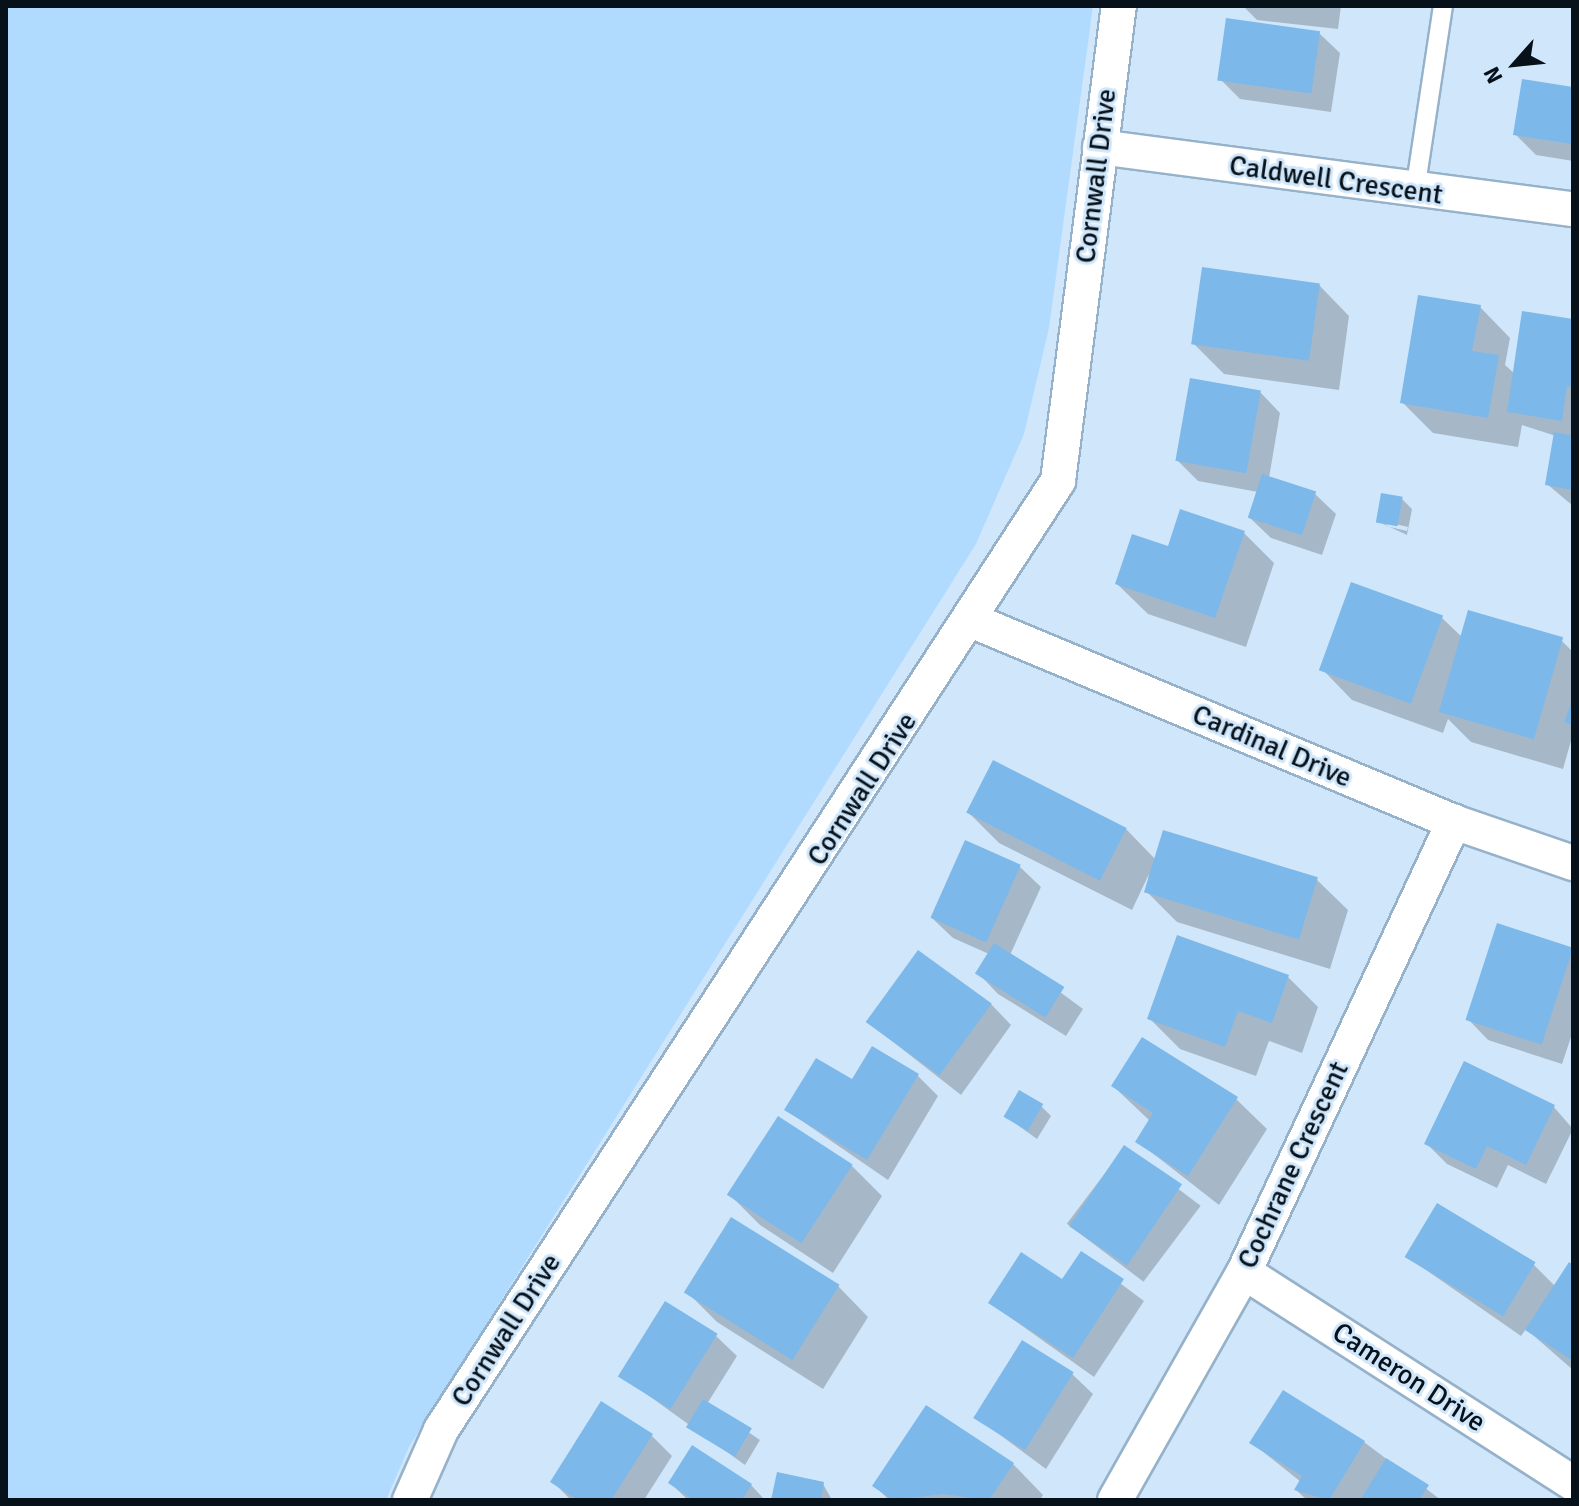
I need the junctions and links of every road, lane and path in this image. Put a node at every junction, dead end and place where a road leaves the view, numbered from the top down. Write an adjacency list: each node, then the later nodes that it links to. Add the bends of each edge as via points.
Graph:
1 (1119, 6): 3 (street, Cornwall Drive)
2 (1443, 6): 4 (lane)
3 (1100, 147): 4 (street, Caldwell Crescent); 6 (street, Cornwall Drive, via 1058,481)
4 (1415, 191): 5 (street, Caldwell Crescent)
5 (1573, 209)
6 (973, 621): 7 (street, Cardinal Drive); 11 (street, Cornwall Drive, via 441,1430)
7 (1454, 822): 8 (street, Cardinal Drive); 9 (street, Cochrane Crescent)
8 (1573, 863)
9 (1244, 1272): 10 (street, Cameron Drive); 12 (street, Cochrane Crescent)
10 (1573, 1483)
11 (410, 1500)
12 (1115, 1500)

